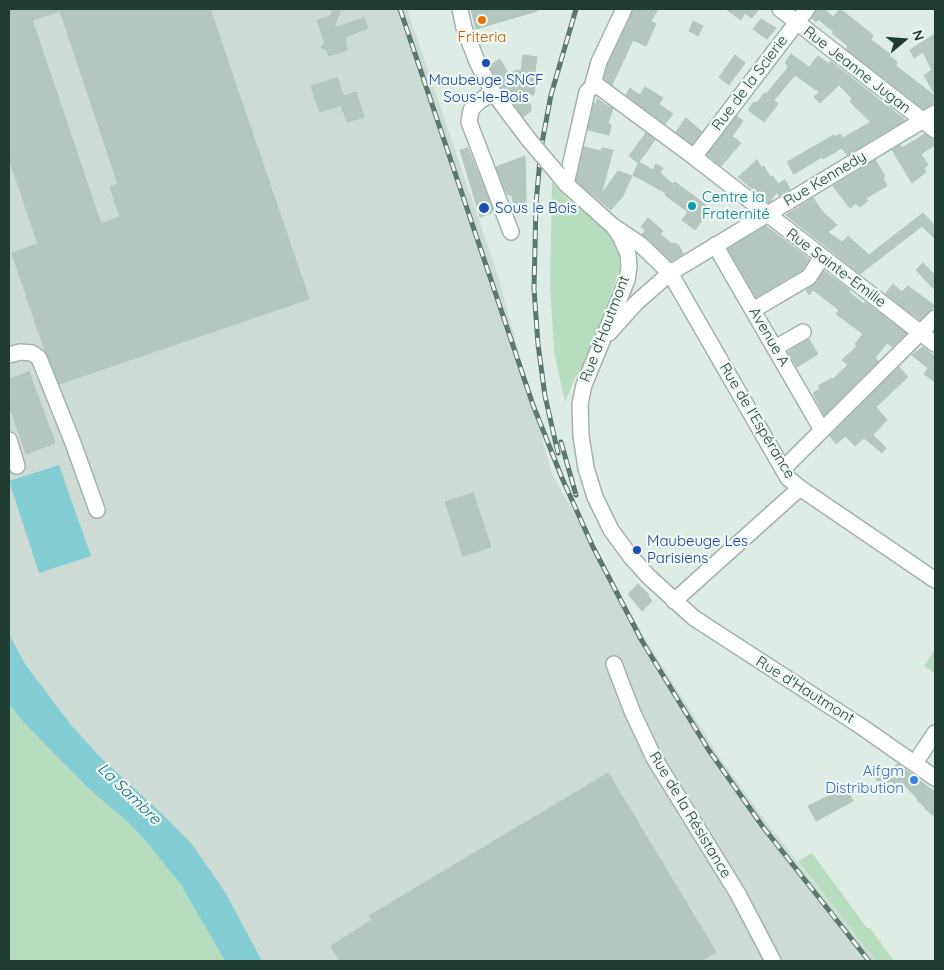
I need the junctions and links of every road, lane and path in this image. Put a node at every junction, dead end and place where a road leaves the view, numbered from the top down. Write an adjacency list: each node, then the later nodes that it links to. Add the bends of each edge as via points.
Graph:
1 (460, 9): 7 (street, Rue d'Hautmont, via 473,54)
2 (624, 9): 6 (street, via 599,62)
3 (780, 9): 5 (street, Rue Jeanne Jugan)
4 (806, 9): 5 (street, Rue de la Scierie)
5 (796, 22): 9 (street, Rue Jeanne Jugan); 11 (street, Rue de la Scierie)
6 (594, 83): 11 (street, Rue Sainte-Emilie); 12 (street, via 585,96)
7 (494, 92): 12 (street, Rue d'Hautmont, bridge); 15 (street, via 471,110 469,122)
8 (935, 113): 9 (street, Rue Kennedy)
9 (922, 120): 10 (street, Rue Jeanne Jugan); 13 (street, Rue Kennedy)
10 (935, 130)
11 (694, 157): 13 (street, Rue Sainte-Emilie)
12 (562, 179): 14 (street, Rue d'Hautmont)
13 (766, 214): 16 (street, Rue Kennedy); 17 (street, Rue Sainte-Emilie)
14 (614, 227): 18 (street, Rue de l'Espérance, via 641,245); 23 (street, Rue d'Hautmont, via 625,246 629,267 627,280)
15 (511, 232)
16 (715, 245): 18 (street, Rue Kennedy); 19 (street, Avenue A)
17 (822, 257): 19 (street, via 809,277); 22 (street, Rue Sainte-Emilie)
18 (670, 273): 23 (street, Rue Kennedy, via 636,303); 30 (street, Rue de l'Espérance)
19 (753, 310): 25 (street, Avenue A)
20 (935, 318): 22 (street)
21 (803, 332): 25 (street)
22 (921, 332): 24 (street, Rue Sainte-Emilie); 27 (street)
23 (602, 341): 34 (street, Rue d'Hautmont, via 581,395 581,436 590,485 618,541)
24 (935, 344)
25 (775, 348): 27 (street, Avenue A)
26 (9, 355): 32 (street, via 32,353 39,358)
27 (822, 430): 30 (street)
28 (9, 440): 29 (street)
29 (17, 466)
30 (782, 469): 31 (street, Rue de l'Espérance)
31 (800, 488): 33 (street, Rue de l'Espérance); 34 (street)
32 (97, 510)
33 (935, 580)
34 (674, 601): 37 (street, Rue d'Hautmont, via 708,629)
35 (614, 664): 39 (street, Rue de la Résistance, via 654,758 738,894)
36 (935, 735): 37 (street)
37 (916, 763): 38 (street, Rue d'Hautmont)
38 (935, 778)
39 (773, 961)

